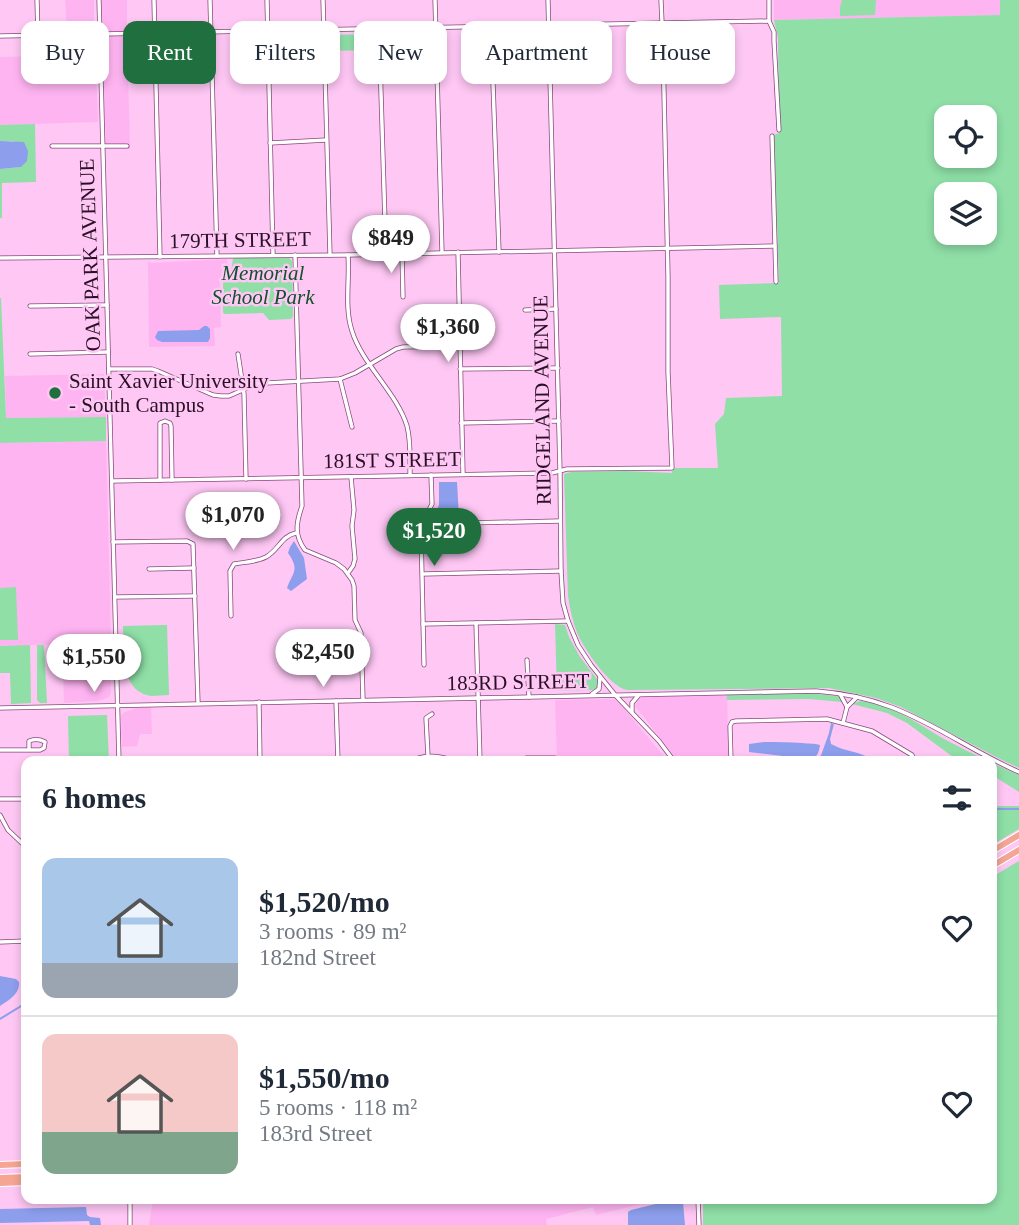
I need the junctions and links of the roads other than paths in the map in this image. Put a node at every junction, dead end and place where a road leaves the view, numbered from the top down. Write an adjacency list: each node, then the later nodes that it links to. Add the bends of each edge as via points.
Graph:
1 (37, 0): 11 (street)
2 (99, 0): 12 (street, OAK PARK AVENUE)
3 (154, 0): 13 (street)
4 (210, 0): 14 (street)
5 (267, 0): 15 (street)
6 (323, 0): 16 (street)
7 (435, 0): 17 (street)
8 (548, 0): 18 (street, RIDGELAND AVENUE)
9 (660, 0): 19 (street)
10 (769, 0): 20 (street)
11 (38, 21)
12 (100, 21)
13 (155, 21)
14 (211, 21)
15 (268, 21)
16 (323, 21)
17 (435, 21)
18 (549, 21)
19 (662, 21)
20 (769, 21): 21 (street); 34 (street, via 775,41)
21 (735, 22)
22 (0, 36): 23 (street)
23 (21, 36)
24 (101, 84): 38 (street, OAK PARK AVENUE)
25 (156, 84): 54 (street)
26 (212, 84): 55 (street)
27 (269, 84): 37 (street)
28 (324, 84): 36 (street)
29 (381, 84): 49 (street)
30 (437, 84): 47 (street)
31 (493, 84): 45 (street)
32 (550, 84): 43 (street, RIDGELAND AVENUE)
33 (663, 84): 42 (street)
34 (779, 130)
35 (772, 136): 41 (street)
36 (326, 141): 37 (street); 52 (street)
37 (270, 143): 50 (street)
38 (103, 145): 39 (street); 40 (street); 53 (street, OAK PARK AVENUE)
39 (52, 146)
40 (127, 146)
41 (775, 246): 42 (street, 179TH STREET); 57 (street)
42 (667, 248): 43 (street, 179TH STREET); 77 (street, 181ST STREET, via 672,468)
43 (554, 251): 45 (street, 179TH STREET); 62 (street, RIDGELAND AVENUE)
44 (458, 252): 45 (street, 179TH STREET); 47 (street, 179TH STREET); 63 (street)
45 (499, 252)
46 (402, 253): 47 (street, 179TH STREET); 49 (street, 179TH STREET); 58 (street)
47 (442, 253)
48 (348, 254): 49 (street, 179TH STREET); 52 (street, 179TH STREET); 67 (street, via 350,322)
49 (386, 254)
50 (273, 255): 51 (street, 179TH STREET); 55 (street, 179TH STREET)
51 (295, 255): 52 (street, 179TH STREET); 72 (street)
52 (330, 255)
53 (106, 257): 54 (street, 179TH STREET); 56 (street, 179TH STREET); 59 (street, OAK PARK AVENUE)
54 (160, 257): 55 (street, 179TH STREET)
55 (217, 257)
56 (0, 258)
57 (776, 282)
58 (403, 297)
59 (107, 304): 60 (street); 64 (street, OAK PARK AVENUE)
60 (30, 306)
61 (525, 310): 62 (street)
62 (556, 310): 68 (street, RIDGELAND AVENUE)
63 (460, 346): 67 (street, via 403,347); 70 (street)
64 (108, 352): 65 (street); 69 (street, OAK PARK AVENUE)
65 (30, 354)
66 (238, 354): 73 (street)
67 (370, 364): 71 (street); 80 (street, via 407,426)
68 (558, 368): 70 (street); 74 (street, RIDGELAND AVENUE)
69 (109, 369): 73 (street, via 152,369 213,395 229,396); 86 (street, OAK PARK AVENUE)
70 (460, 369): 75 (street)
71 (340, 379): 72 (street); 76 (street)
72 (299, 382): 73 (street, via 256,384); 82 (street)
73 (242, 390): 83 (street)
74 (559, 421): 75 (street); 77 (street, RIDGELAND AVENUE)
75 (461, 423): 79 (street)
76 (352, 427)
77 (560, 471): 79 (street, 181ST STREET); 87 (street, RIDGELAND AVENUE)
78 (431, 475): 79 (street, 181ST STREET); 80 (street, 181ST STREET); 88 (street, via 432,504)
79 (463, 475)
80 (410, 476): 81 (street, 181ST STREET)
81 (351, 477): 82 (street, 181ST STREET); 94 (street, via 355,559)
82 (301, 478): 83 (street, 181ST STREET); 89 (street, via 302,506)
83 (246, 479): 85 (street, 181ST STREET)
84 (160, 480): 85 (street, 181ST STREET); 85 (street, via 160,423 165,421 171,426); 86 (street, 181ST STREET)
85 (172, 480)
86 (112, 481): 90 (street, OAK PARK AVENUE)
87 (560, 521): 88 (street); 93 (street, RIDGELAND AVENUE)
88 (422, 524): 95 (street)
89 (296, 533): 94 (street, via 305,550 336,562); 98 (street, via 285,537 269,555 234,565 230,571)
90 (113, 542): 91 (street, via 190,541); 97 (street, OAK PARK AVENUE)
91 (194, 568): 92 (street); 96 (street)
92 (149, 569)
93 (561, 571): 95 (street); 99 (street, RIDGELAND AVENUE)
94 (348, 573): 102 (street)
95 (422, 574): 101 (street)
96 (195, 596): 97 (street); 117 (street)
97 (115, 597): 118 (street, OAK PARK AVENUE)
98 (231, 616)
99 (568, 621): 100 (street); 106 (street, RIDGELAND AVENUE)
100 (477, 623): 101 (street); 113 (street)
101 (423, 624): 105 (street)
102 (362, 646): 103 (street); 103 (street, via 335,646 318,640 308,653 318,665)
103 (362, 658): 115 (street)
104 (527, 660): 111 (street)
105 (424, 665)
106 (599, 675): 108 (street, RIDGELAND AVENUE); 110 (street, via 599,689)
107 (840, 694): 109 (street, 183RD STREET); 112 (street, 183RD STREET); 119 (street)
108 (616, 695): 109 (street, 183RD STREET); 110 (street, 183RD STREET); 121 (street, RIDGELAND AVENUE)
109 (640, 695): 121 (street, via 632,703)
110 (589, 696): 111 (street, 183RD STREET)
111 (528, 697): 113 (street, 183RD STREET)
112 (857, 697): 119 (street); 134 (street, 183RD STREET, via 913,717)
113 (478, 698): 115 (street, 183RD STREET); 130 (street)
114 (337, 701): 115 (street, 183RD STREET); 116 (street, 183RD STREET); 128 (street)
115 (363, 701)
116 (259, 702): 117 (street, 183RD STREET); 127 (street)
117 (198, 703): 118 (street, 183RD STREET)
118 (118, 706): 120 (street, 183RD STREET); 126 (street, OAK PARK AVENUE)
119 (847, 707): 123 (street)
120 (0, 708)
121 (632, 713): 131 (street, RIDGELAND AVENUE)
122 (432, 714): 129 (street, via 426,718)
123 (843, 723): 132 (street, via 827,719 732,722); 133 (street, via 872,731)
124 (0, 750): 125 (street)
125 (29, 750): 125 (street, via 40,750 45,742 29,741)
126 (119, 756)
127 (260, 756)
128 (338, 756)
129 (428, 756)
130 (480, 756)
131 (670, 756)
132 (731, 756)
133 (912, 756)
134 (986, 756)
135 (997, 761): 136 (street, 183RD STREET)
136 (1019, 772)
137 (0, 799): 138 (street)
138 (21, 799)
139 (0, 815): 141 (street)
140 (1019, 835): 142 (highway)
141 (21, 842)
142 (997, 848)
143 (1019, 850): 144 (highway)
144 (997, 863)
145 (0, 942): 146 (street)
146 (21, 942)
147 (21, 1164): 148 (highway)
148 (0, 1165)
149 (0, 1180): 150 (highway)
150 (21, 1180)
151 (130, 1204): 153 (street)
152 (698, 1204): 154 (street)
153 (130, 1225)
154 (699, 1225)

